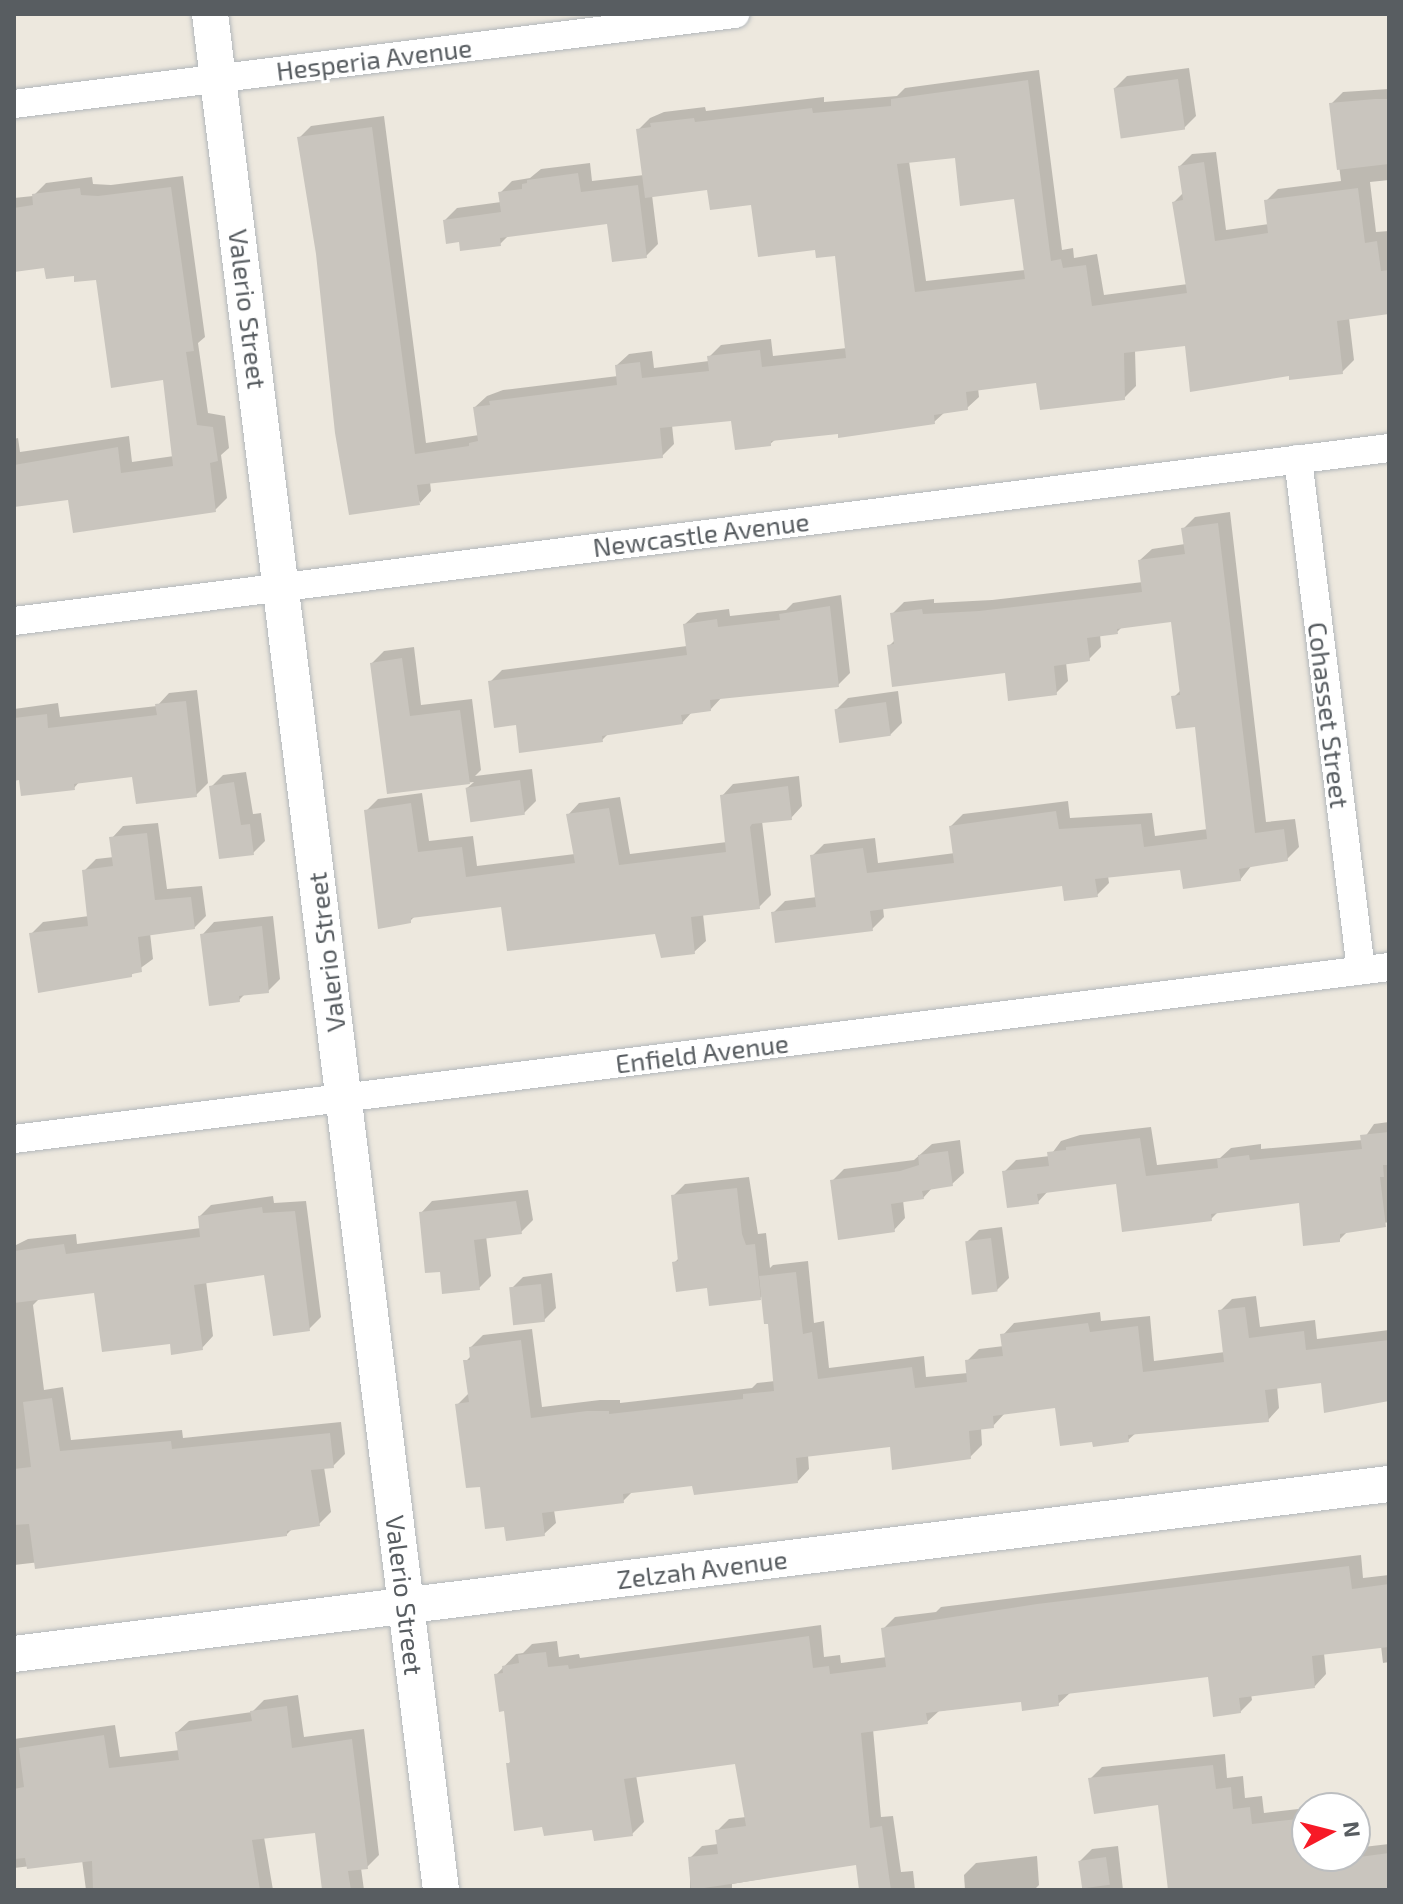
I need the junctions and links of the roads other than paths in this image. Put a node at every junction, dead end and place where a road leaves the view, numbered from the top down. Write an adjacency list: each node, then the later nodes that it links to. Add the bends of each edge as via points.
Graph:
1 (210, 14): 3 (street, Valerio Street)
2 (735, 14): 3 (street, Hesperia Avenue)
3 (218, 78): 4 (street, Hesperia Avenue); 7 (street, Valerio Street)
4 (14, 104)
5 (1389, 448): 6 (street, Newcastle Avenue)
6 (1298, 459): 7 (street, Newcastle Avenue); 10 (street, Cohasset Street)
7 (283, 587): 8 (street, Newcastle Avenue); 11 (street, Valerio Street)
8 (14, 621)
9 (1389, 967): 10 (street, Enfield Avenue)
10 (1361, 970): 11 (street, Enfield Avenue)
11 (343, 1098): 12 (street, Enfield Avenue); 14 (street, Valerio Street)
12 (14, 1139)
13 (1389, 1484): 14 (street, Zelzah Avenue)
14 (406, 1606): 15 (street, Zelzah Avenue); 16 (street, Valerio Street)
15 (14, 1654)
16 (441, 1890)

